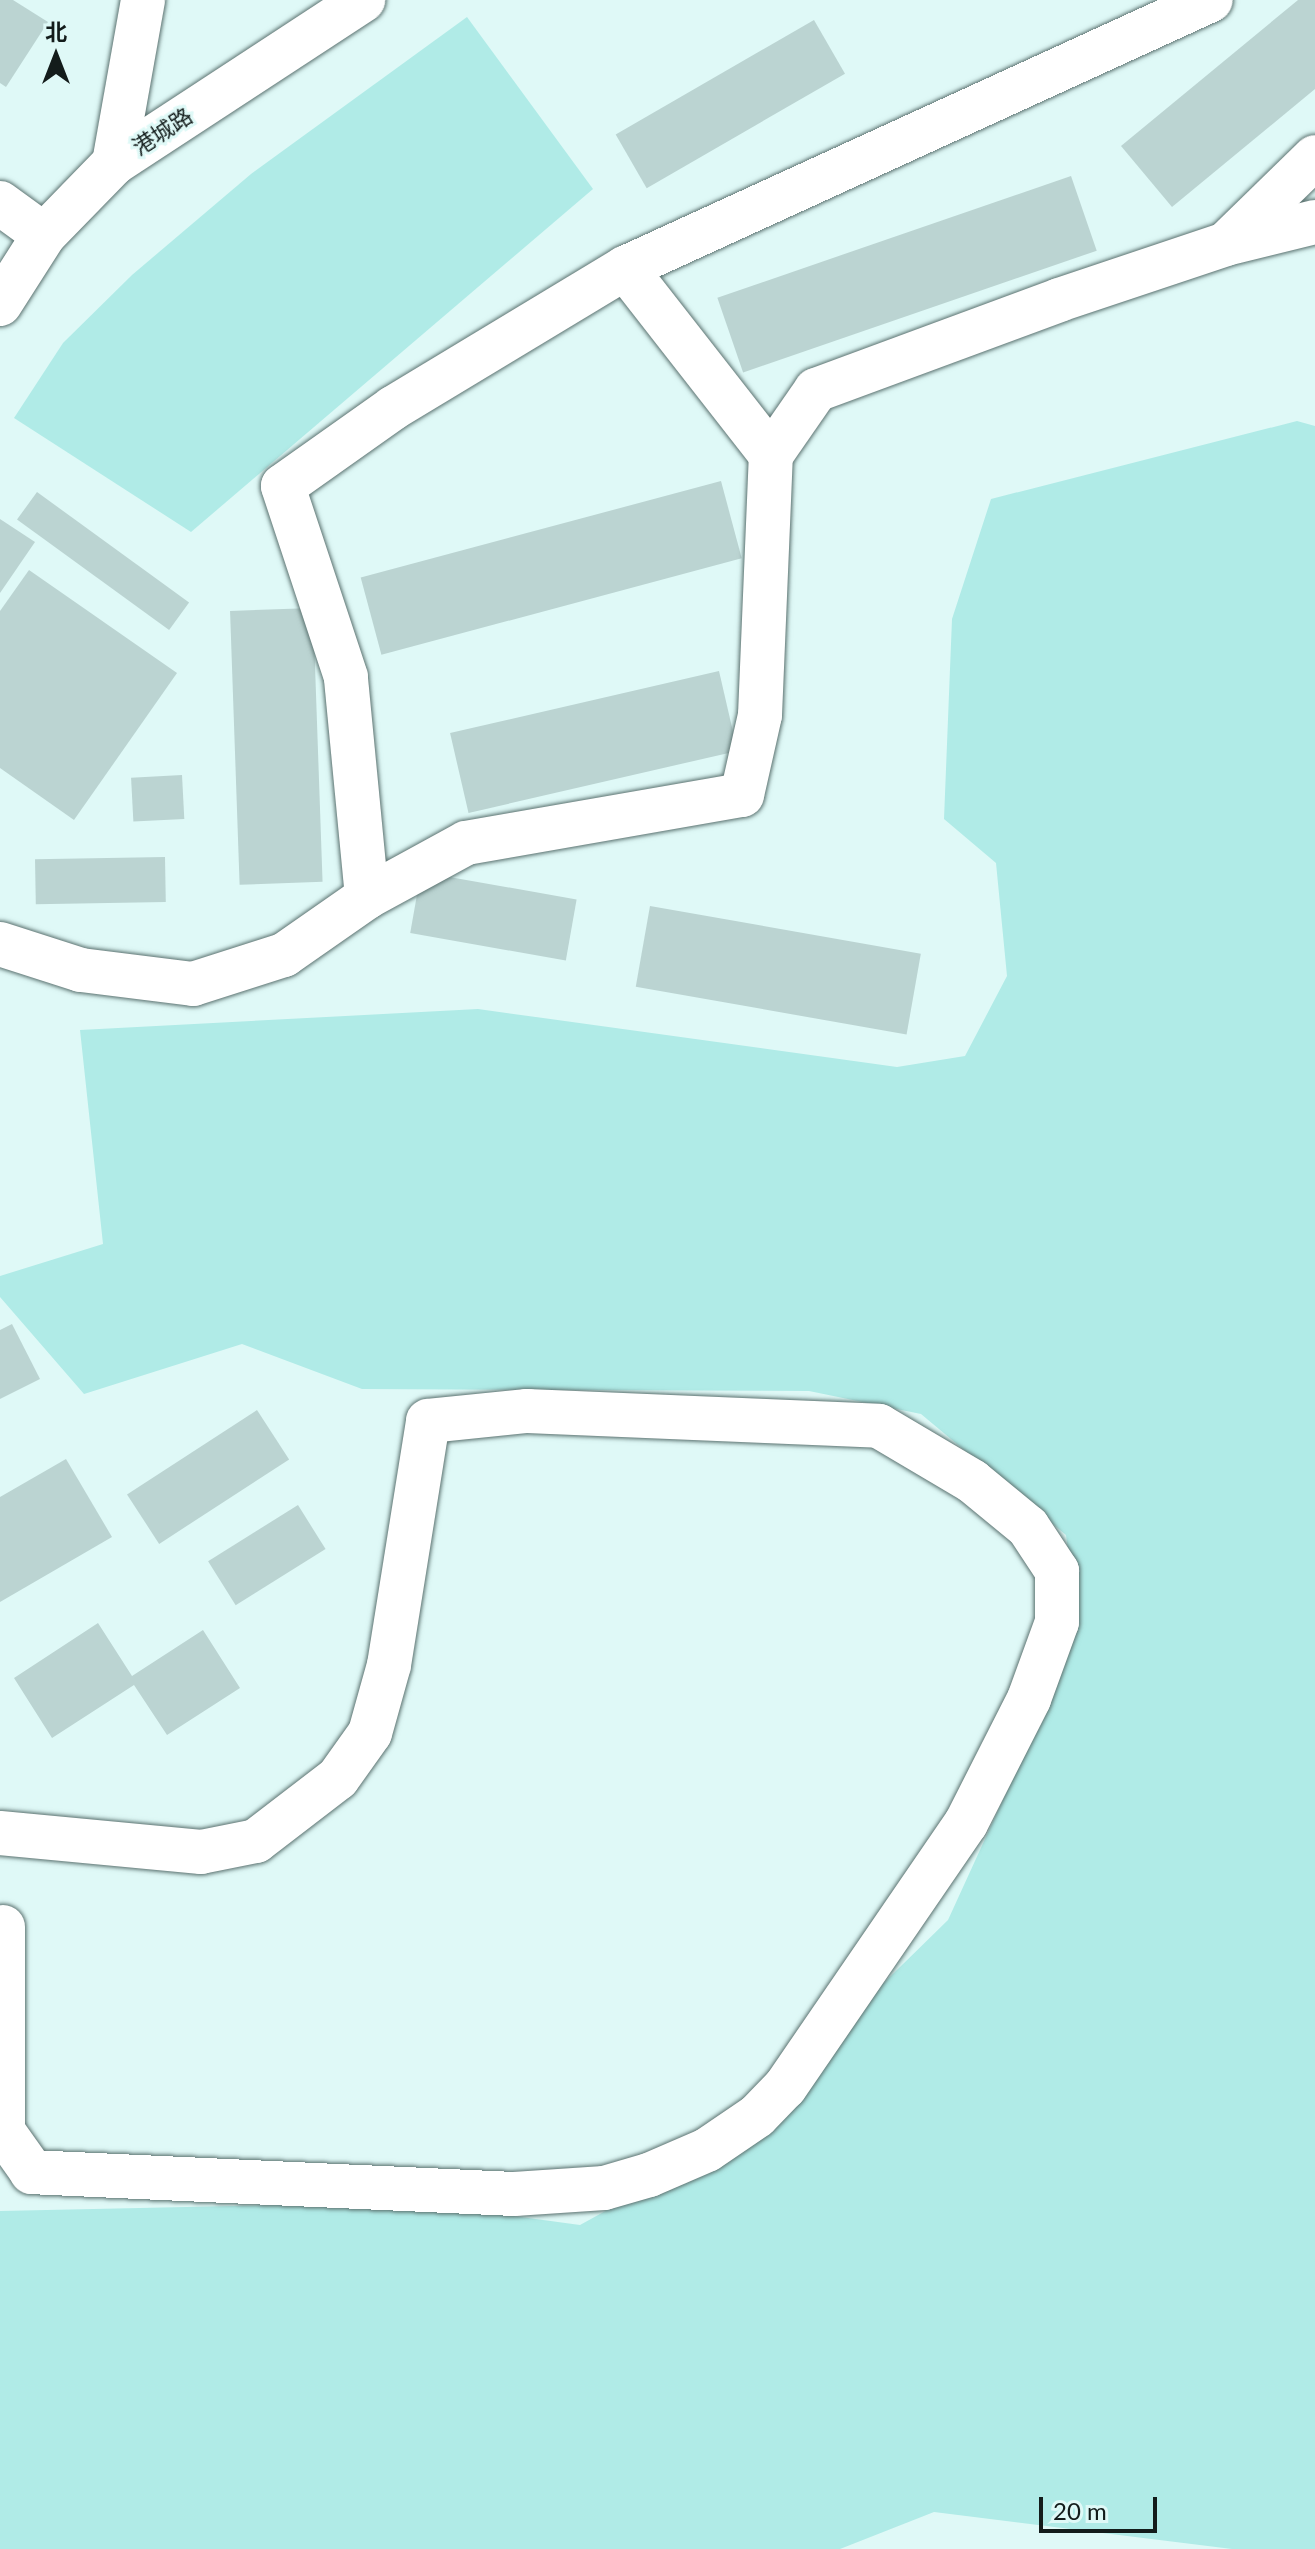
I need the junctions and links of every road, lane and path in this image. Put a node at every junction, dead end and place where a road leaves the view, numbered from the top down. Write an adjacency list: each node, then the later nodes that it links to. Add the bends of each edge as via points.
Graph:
1 (143, 0): 5 (street)
2 (363, 0): 5 (street, 港城路)
3 (1211, 0): 10 (street)
4 (1315, 157): 9 (street)
5 (114, 163): 8 (street, 港城路)
6 (0, 203): 8 (street)
7 (1315, 222): 9 (street)
8 (44, 235): 11 (street, 港城路)
9 (1226, 244): 12 (street, via 816,390)
10 (625, 268): 12 (street); 13 (street, via 393,408 283,486 346,677)
11 (0, 304)
12 (771, 455): 13 (street, via 760,715 742,795 466,843)
13 (367, 897): 14 (street, via 284,955 193,984 81,970)
14 (0, 944)
15 (0, 1833): 16 (street, via 201,1852 256,1841 338,1778 370,1733 389,1665 428,1421 527,1411 879,1426 972,1481 1028,1527 1057,1571 1057,1622 1029,1699 966,1823 785,2087 757,2116 707,2150 649,2175 604,2188 514,2194 32,2172 3,2131)
16 (3, 1927)

